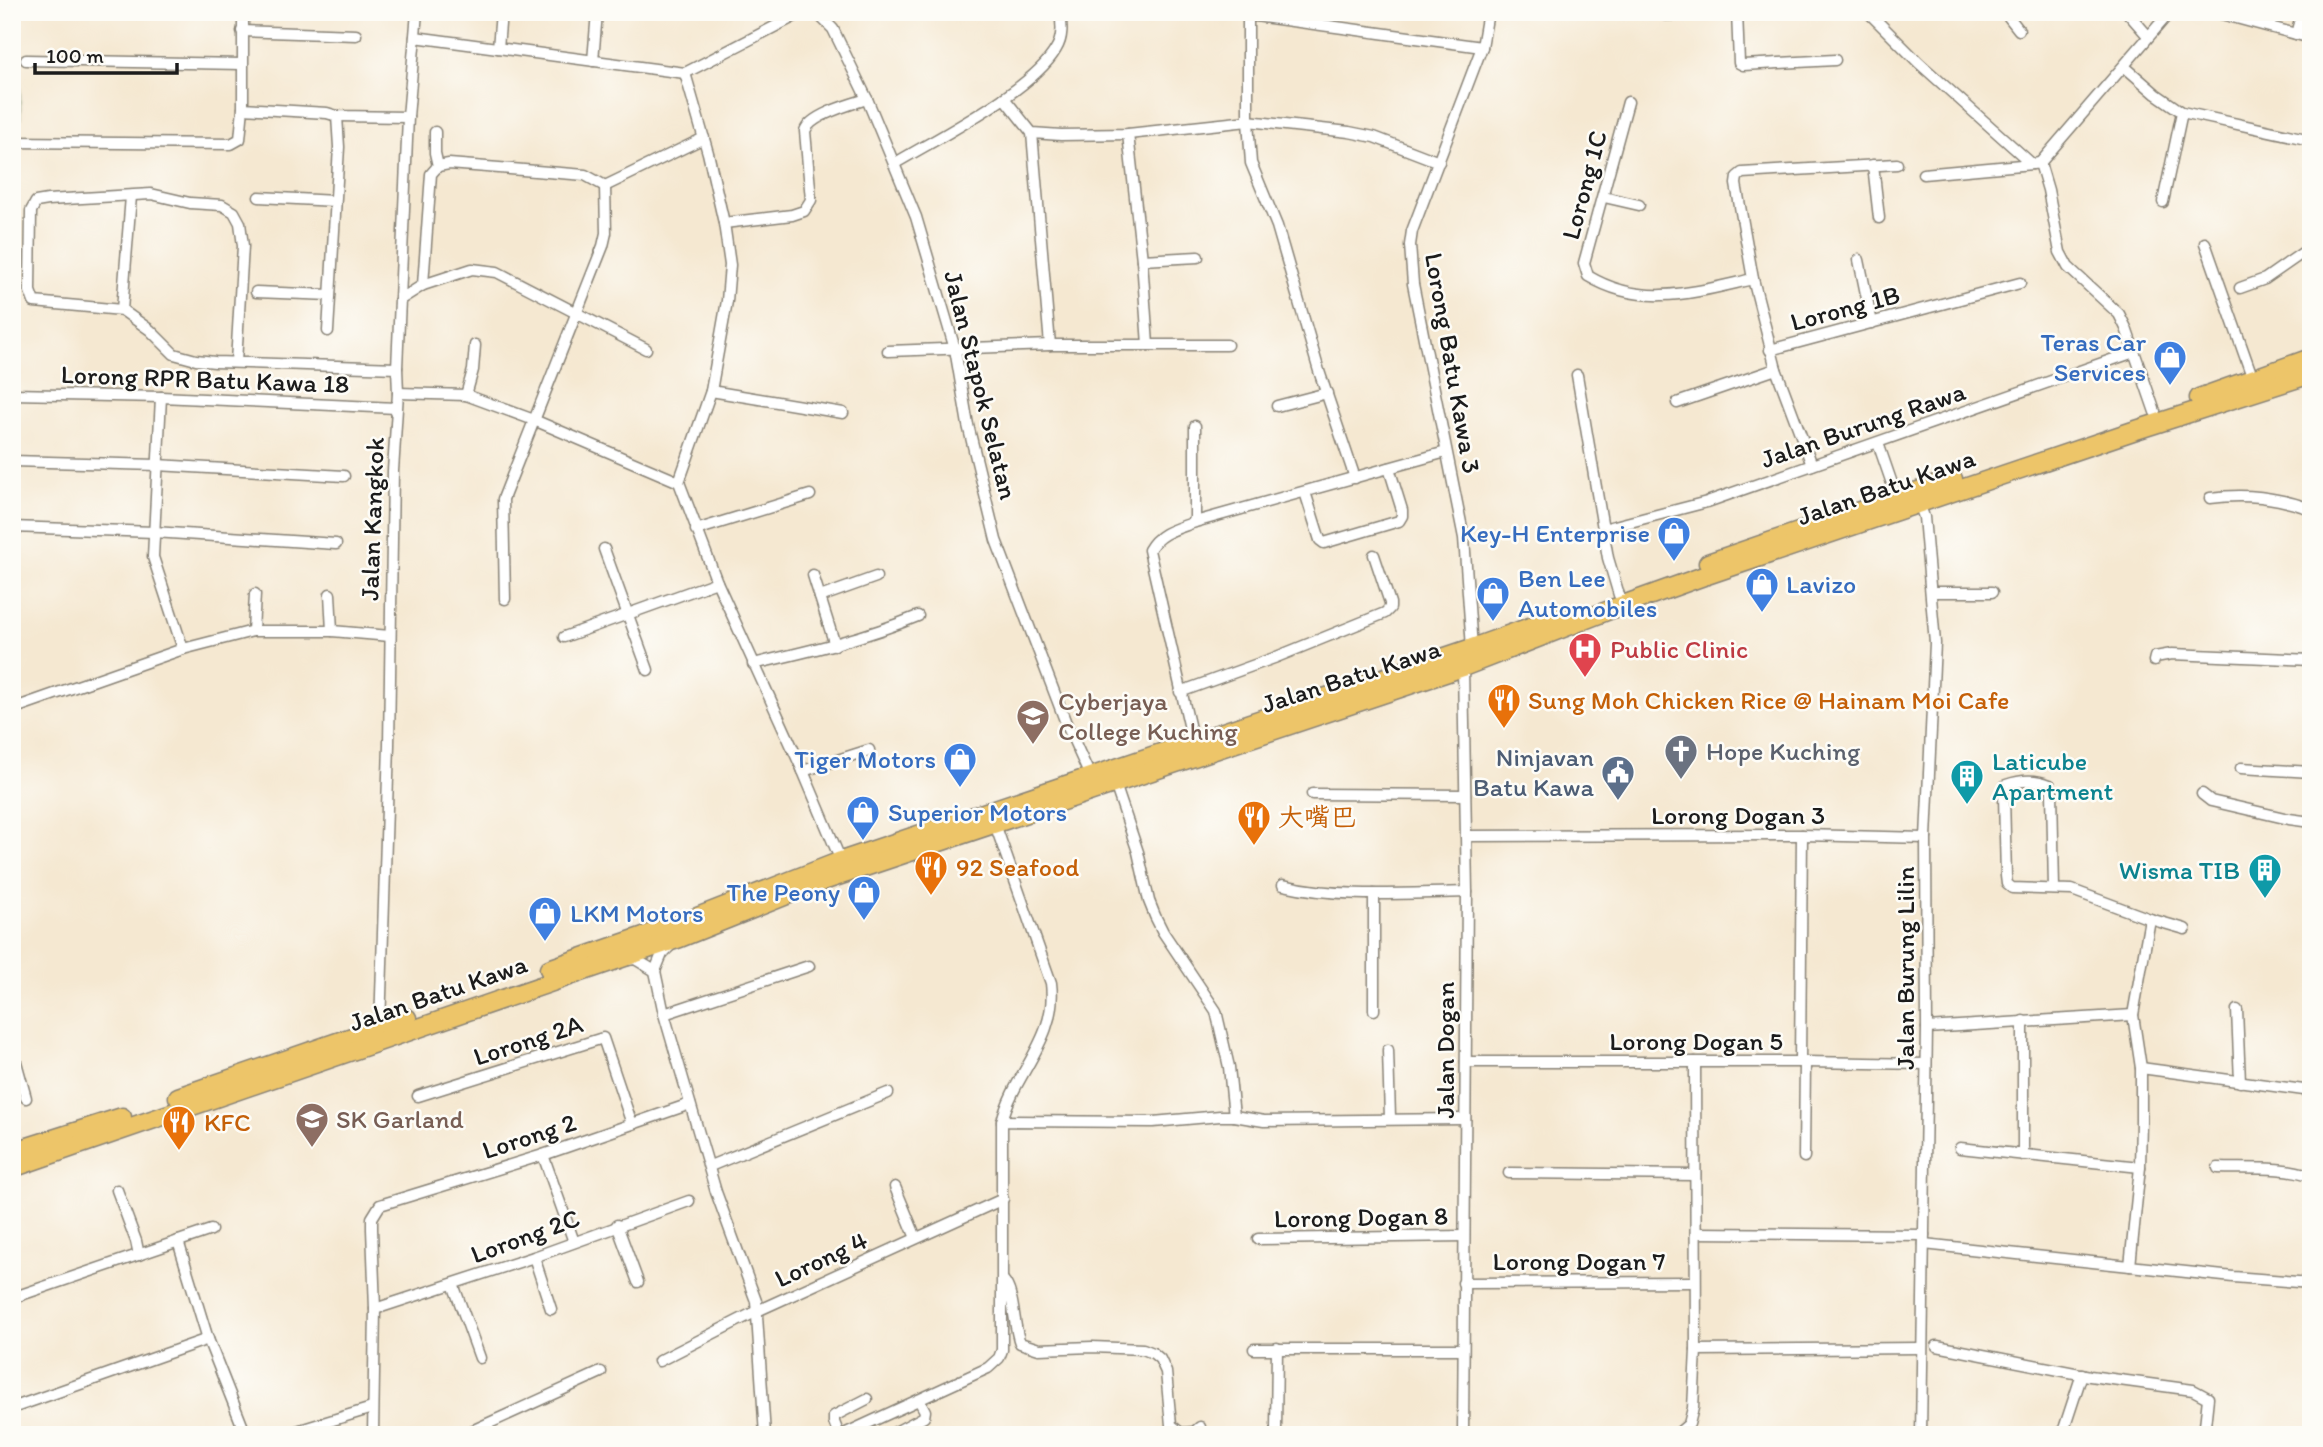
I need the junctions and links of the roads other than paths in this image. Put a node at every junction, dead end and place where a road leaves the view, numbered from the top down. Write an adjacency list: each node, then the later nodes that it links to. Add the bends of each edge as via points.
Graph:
1 (243, 12): 19 (street)
2 (417, 12): 23 (street, Jalan Kangkok)
3 (501, 12): 26 (street)
4 (597, 12): 29 (street)
5 (803, 12): 32 (street)
6 (816, 12): 34 (street, Jalan Stapok Selatan, via 833,29)
7 (1060, 12): 33 (street, via 1061,39 1056,49)
8 (1488, 12): 25 (street, Lorong Batu Kawa 3)
9 (1868, 12): 50 (street, via 1919,63)
10 (2005, 12): 18 (street)
11 (2126, 12): 22 (street)
12 (2170, 12): 22 (street)
13 (2214, 12): 20 (street)
14 (2302, 12): 20 (street)
15 (1737, 13): 17 (street); 28 (street, via 1739,63 1743,65)
16 (1248, 14): 25 (street); 40 (street)
17 (1665, 15)
18 (2019, 30)
19 (242, 31): 21 (street); 30 (street)
20 (2296, 34): 24 (street)
21 (356, 35)
22 (2148, 36): 31 (street)
23 (415, 37): 26 (street); 39 (street, Jalan Kangkok)
24 (2311, 38)
25 (1482, 47): 47 (street, Lorong Batu Kawa 3)
26 (498, 48): 29 (street)
27 (26, 60): 30 (street)
28 (1835, 60)
29 (593, 61): 32 (street)
30 (242, 64): 36 (street)
31 (2125, 67): 37 (street); 50 (street)
32 (685, 73): 44 (street)
33 (1004, 98): 42 (street); 49 (street)
34 (867, 99): 49 (street, Jalan Stapok Selatan); 62 (street, via 806,125 811,200 804,211)
35 (1628, 102): 57 (street, Lorong 1C)
36 (243, 108): 38 (street); 46 (street, via 240,139 231,144)
37 (2182, 112): 45 (street); 59 (street)
38 (337, 116): 39 (street); 58 (street, via 340,147)
39 (408, 117): 74 (street, Jalan Kangkok)
40 (1248, 121): 43 (street); 47 (street, via 1374,137); 97 (street, via 1251,163 1277,226)
41 (435, 132): 52 (street)
42 (1032, 133): 43 (street); 80 (street)
43 (1128, 134): 66 (street)
44 (704, 138): 54 (street); 62 (street)
45 (2311, 140)
46 (12, 142)
47 (1439, 162): 109 (street, Lorong Batu Kawa 3, via 1410,245 1413,284)
48 (1897, 163): 51 (street)
49 (894, 164): 84 (street, Jalan Stapok Selatan, via 916,217)
50 (2036, 164): 53 (street); 87 (street, via 2048,190 2060,253 2068,267 2119,314)
51 (1873, 165): 61 (street); 68 (street, Lorong 1B, via 1742,173 1737,177)
52 (438, 166): 54 (street, via 585,175); 70 (street, via 431,174)
53 (1923, 174)
54 (605, 186): 76 (street, via 606,233)
55 (131, 196): 75 (street); 75 (street, via 48,200 36,202 31,211 30,291 34,302); 89 (street, via 151,194 222,205 234,212 243,246)
56 (259, 197): 58 (street)
57 (1604, 197): 60 (street); 68 (street, Lorong 1C, via 1584,264 1588,276 1599,283 1657,297)
58 (335, 201): 73 (street)
59 (2162, 202)
60 (1639, 205)
61 (1879, 218)
62 (724, 223): 95 (street, via 730,265)
63 (2205, 243): 94 (street)
64 (2311, 247): 71 (street, via 2265,279)
65 (1198, 257): 66 (street)
66 (1142, 260): 81 (street)
67 (1859, 260): 77 (street)
68 (1753, 279): 85 (street, Lorong 1B)
69 (2020, 283): 77 (street, Lorong 1B)
70 (424, 285): 74 (street); 76 (street, via 472,269 497,272)
71 (2240, 288)
72 (256, 292): 73 (street)
73 (330, 295): 78 (street)
74 (401, 299): 90 (street, Jalan Kangkok)
75 (122, 310): 89 (street, via 174,354)
76 (577, 312): 83 (street); 106 (street)
77 (1872, 323): 85 (street, Lorong 1B)
78 (328, 331)
79 (475, 345): 99 (street)
80 (1050, 345): 81 (street); 84 (street)
81 (1148, 345): 82 (street)
82 (1227, 345)
83 (646, 349)
84 (956, 349): 86 (street); 162 (street, Jalan Stapok Selatan, via 968,425 996,540)
85 (1770, 350): 91 (street)
86 (888, 351)
87 (2134, 352): 104 (street); 108 (street, Jalan Burung Rawa)
88 (2311, 358): 94 (highway, Jalan Batu Kawa)
89 (236, 362): 90 (street)
90 (397, 368): 96 (street, Jalan Kangkok)
91 (1776, 369): 101 (street); 112 (street)
92 (2311, 374): 121 (highway, Jalan Batu Kawa)
93 (1577, 375): 125 (street)
94 (2253, 379): 104 (highway, Jalan Batu Kawa)
95 (711, 391): 105 (street); 116 (street)
96 (398, 393): 99 (street); 103 (street, Jalan Kangkok)
97 (1327, 393): 102 (street); 115 (street)
98 (12, 394): 100 (street, Lorong RPR Batu Kawa 18)
99 (466, 395): 106 (street)
100 (161, 397): 103 (street, Lorong RPR Batu Kawa 18); 111 (street)
101 (1677, 403)
102 (1277, 406)
103 (396, 408): 145 (street, Jalan Kangkok)
104 (2155, 412): 119 (highway, Jalan Batu Kawa)
105 (843, 414)
106 (534, 420): 116 (street); 140 (street, via 503,499)
107 (1195, 426): 123 (street)
108 (1878, 443): 112 (street, Jalan Burung Rawa); 119 (street)
109 (1446, 452): 113 (street); 148 (street, Lorong Batu Kawa 3, via 1464,538)
110 (12, 461): 111 (street)
111 (157, 465): 114 (street); 127 (street)
112 (1812, 466): 125 (street, Jalan Burung Rawa, via 1707,502)
113 (1389, 468): 115 (street); 117 (street, via 1402,510 1399,521 1324,543)
114 (344, 476)
115 (1354, 478): 117 (street)
116 (679, 482): 126 (street)
117 (1305, 492): 123 (street)
118 (810, 495): 126 (street)
119 (1897, 498): 138 (highway, Jalan Batu Kawa)
120 (2210, 498): 122 (street, via 2256,495)
121 (1919, 503): 134 (street, Jalan Burung Lilin); 153 (highway, Jalan Batu Kawa, via 1612,609)
122 (2311, 509)
123 (1195, 522): 155 (street, via 1160,535 1149,550)
124 (12, 527): 127 (street)
125 (1603, 529): 138 (street)
126 (696, 530): 133 (street)
127 (153, 532): 128 (street); 149 (street, via 156,571)
128 (336, 544)
129 (604, 549): 141 (street)
130 (1374, 555): 155 (street, via 1390,603 1385,613)
131 (813, 575): 139 (street)
132 (876, 577): 139 (street)
133 (717, 582): 141 (street); 152 (street)
134 (1931, 592): 135 (street); 171 (street, Jalan Burung Lilin, via 1934,643)
135 (1992, 592)
136 (255, 594): 143 (street)
137 (330, 594): 144 (street)
138 (1619, 595): 148 (highway, Jalan Batu Kawa)
139 (820, 597): 147 (street)
140 (505, 599)
141 (628, 615): 146 (street); 154 (street)
142 (919, 616): 147 (street)
143 (253, 631): 144 (street); 149 (street)
144 (332, 631): 145 (street)
145 (390, 636): 188 (street, Jalan Kangkok)
146 (564, 637)
147 (835, 645): 152 (street)
148 (1472, 648): 157 (highway, Jalan Batu Kawa)
149 (184, 649): 156 (street)
150 (2311, 660): 151 (street, via 2172,654)
151 (2154, 661)
152 (754, 664): 160 (street)
153 (1463, 667): 163 (highway, Jalan Batu Kawa); 166 (street, Jalan Dogan)
154 (648, 670)
155 (1180, 692): 157 (street)
156 (12, 709)
157 (1193, 742): 162 (highway, Jalan Batu Kawa)
158 (869, 750): 160 (street)
159 (2241, 768): 161 (street)
160 (803, 771): 172 (street)
161 (2311, 772)
162 (1090, 776): 172 (highway, Jalan Batu Kawa)
163 (1115, 784): 168 (highway, Jalan Batu Kawa); 203 (street, via 1155,916 1216,1011 1229,1066)
164 (1312, 794): 166 (street)
165 (2202, 794): 167 (street, via 2211,802)
166 (1465, 795): 170 (street, Jalan Dogan)
167 (2311, 822)
168 (995, 824): 179 (highway, Jalan Batu Kawa, via 817,883); 206 (street, via 1052,996 1047,1031 1007,1102)
169 (1802, 835): 170 (street, Lorong Dogan 3); 171 (street, Lorong Dogan 3); 194 (street)
170 (1466, 836): 175 (street, Jalan Dogan)
171 (1926, 838): 189 (street, Jalan Burung Lilin)
172 (841, 861): 188 (highway, Jalan Batu Kawa, via 687,921)
173 (1283, 885): 176 (street)
174 (2054, 889): 174 (street, via 2050,785 2039,781 2006,785 2007,884); 177 (street, via 2072,890)
175 (1467, 891): 176 (street); 192 (street, Jalan Dogan)
176 (1374, 894): 183 (street)
177 (2150, 919): 178 (street); 186 (street)
178 (2185, 929)
179 (680, 938): 180 (highway, Jalan Batu Kawa); 182 (street, via 662,954)
180 (608, 962): 182 (street, via 635,960); 215 (highway, Jalan Batu Kawa)
181 (808, 966): 185 (street)
182 (655, 971): 185 (street)
183 (1374, 1010)
184 (2237, 1010): 197 (street)
185 (664, 1014): 202 (street)
186 (2133, 1015): 187 (street); 196 (street)
187 (2023, 1021): 189 (street); 211 (street)
188 (380, 1027): 209 (highway, Jalan Batu Kawa)
189 (1927, 1028): 195 (street, Jalan Burung Lilin)
190 (1388, 1050): 204 (street)
191 (14, 1061): 201 (street)
192 (1466, 1062): 193 (street, Lorong Dogan 5); 205 (street, Jalan Dogan)
193 (1695, 1062): 194 (street, Lorong Dogan 5); 218 (street)
194 (1802, 1062): 195 (street, Lorong Dogan 5); 212 (street)
195 (1926, 1064): 230 (street, Jalan Burung Lilin)
196 (2141, 1068): 197 (street); 214 (street)
197 (2241, 1082): 198 (street)
198 (2311, 1091)
199 (888, 1093): 213 (street)
200 (418, 1097): 207 (street, Lorong 2A, via 603,1038)
201 (26, 1098)
202 (690, 1104): 207 (street, Lorong 2); 213 (street)
203 (1234, 1116): 204 (street, via 1264,1121); 206 (street, via 1153,1122)
204 (1390, 1118): 205 (street)
205 (1465, 1119): 227 (street, Jalan Dogan)
206 (1002, 1121): 222 (street)
207 (632, 1124): 210 (street, Lorong 2)
208 (1960, 1148): 211 (street)
209 (12, 1152)
210 (543, 1154): 232 (street); 243 (street, Lorong 2, via 380,1205 372,1218)
211 (2023, 1155): 214 (street)
212 (1804, 1157)
213 (710, 1166): 245 (street)
214 (2140, 1167): 235 (street)
215 (12, 1168)
216 (2218, 1168): 219 (street)
217 (1509, 1173): 218 (street)
218 (1695, 1175): 226 (street)
219 (2311, 1176)
220 (895, 1187): 228 (street)
221 (117, 1190): 233 (street)
222 (1003, 1199): 228 (street, Lorong 4); 236 (street)
223 (689, 1201): 224 (street, Lorong 2C)
224 (617, 1226): 232 (street, Lorong 2C); 237 (street)
225 (211, 1230): 231 (street)
226 (1696, 1234): 230 (street); 238 (street)
227 (1464, 1236): 229 (street, Lorong Dogan 8); 239 (street, Jalan Dogan)
228 (916, 1238): 245 (street, Lorong 4)
229 (1258, 1239)
230 (1924, 1240): 235 (street); 249 (street, Jalan Burung Lilin)
231 (178, 1241): 233 (street); 246 (street)
232 (574, 1241): 234 (street, Lorong 2C)
233 (139, 1255): 242 (street)
234 (534, 1257): 241 (street, Lorong 2C); 244 (street)
235 (2130, 1266): 240 (street)
236 (1002, 1279): 258 (street, via 999,1358 988,1368); 261 (street, via 1008,1286 1020,1343 1039,1349 1143,1349 1153,1353 1166,1372 1171,1425 1181,1433)
237 (638, 1282)
238 (1695, 1282): 239 (street, Lorong Dogan 7); 252 (street)
239 (1463, 1283): 251 (street, Jalan Dogan)
240 (2311, 1283)
241 (453, 1284): 243 (street, Lorong 2C); 253 (street)
242 (12, 1298)
243 (375, 1309): 260 (street)
244 (551, 1309)
245 (757, 1311): 254 (street, Lorong 4); 267 (street)
246 (208, 1339): 259 (street); 263 (street)
247 (1937, 1346): 256 (street)
248 (1277, 1348): 250 (street); 251 (street); 262 (street)
249 (1921, 1348): 252 (street); 272 (street, Jalan Burung Lilin)
250 (1254, 1349)
251 (1463, 1349): 270 (street, Jalan Dogan)
252 (1696, 1350): 271 (street, via 1691,1420)
253 (480, 1358)
254 (659, 1361)
255 (601, 1372): 266 (street)
256 (2082, 1374): 273 (street); 274 (street, via 2204,1394 2208,1408)
257 (867, 1399): 268 (street, via 834,1416)
258 (919, 1400): 268 (street); 269 (street, via 924,1417)
259 (12, 1408)
260 (372, 1408): 264 (street); 265 (street)
261 (1199, 1427)
262 (1276, 1431)
263 (246, 1435)
264 (284, 1435)
265 (373, 1435)
266 (463, 1435)
267 (765, 1435)
268 (841, 1435)
269 (890, 1435)
270 (1463, 1435)
271 (1676, 1435)
272 (1921, 1435)
273 (2062, 1435)
274 (2204, 1435)

